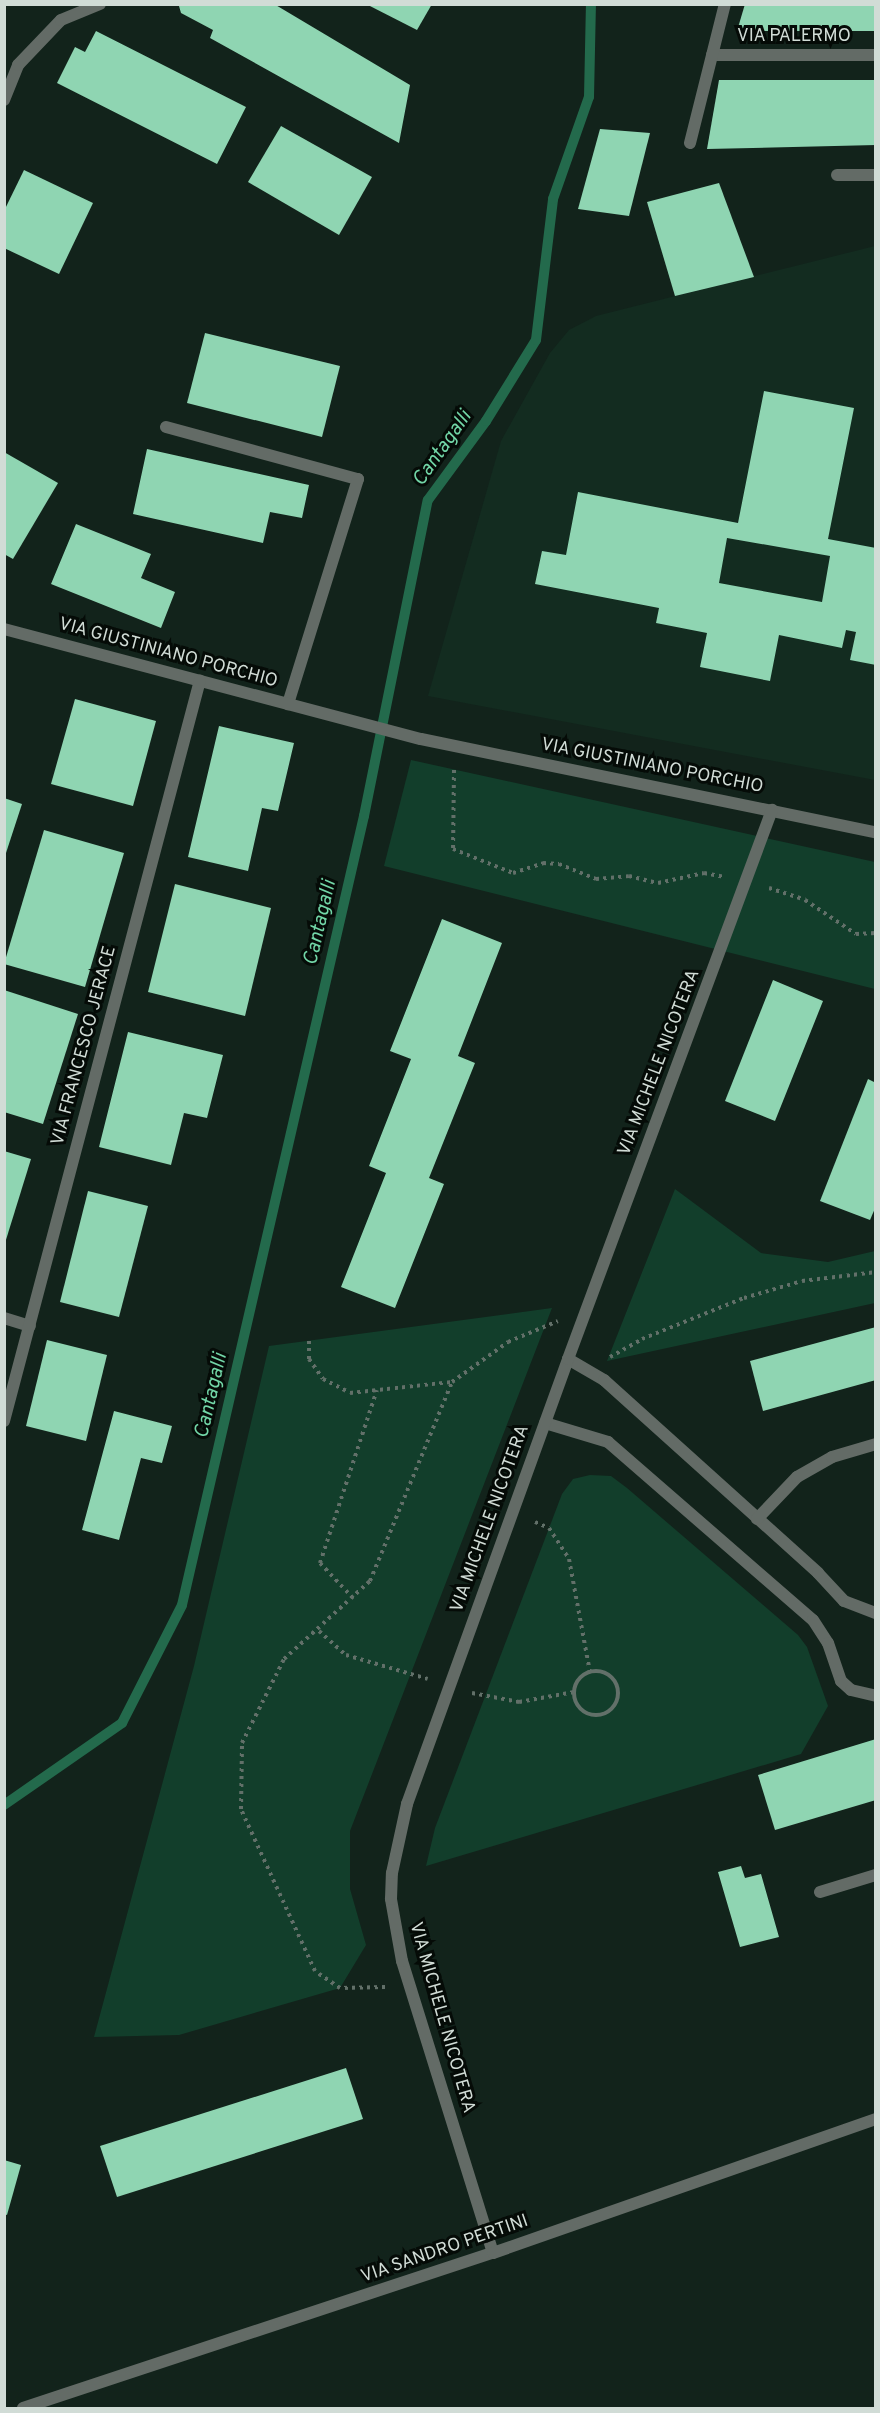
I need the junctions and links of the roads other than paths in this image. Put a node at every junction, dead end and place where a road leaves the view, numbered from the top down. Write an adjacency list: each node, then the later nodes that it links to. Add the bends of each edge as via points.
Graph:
1 (100, 4): 5 (street, via 61,20 18,65)
2 (725, 4): 3 (street)
3 (712, 55): 4 (street, VIA PALERMO); 6 (street)
4 (876, 55)
5 (4, 100)
6 (690, 143)
7 (876, 174): 8 (street)
8 (837, 175)
9 (166, 427): 12 (street, via 358,479)
10 (4, 629): 11 (street, VIA GIUSTINIANO PORCHIO)
11 (200, 680): 12 (street, VIA GIUSTINIANO PORCHIO); 16 (street, VIA FRANCESCO JERACE)
12 (288, 704): 13 (street, VIA GIUSTINIANO PORCHIO, via 422,739)
13 (772, 810): 14 (street, VIA GIUSTINIANO PORCHIO); 17 (street, VIA MICHELE NICOTERA)
14 (876, 832)
15 (4, 1318): 16 (street)
16 (30, 1326): 18 (street, VIA FRANCESCO JERACE)
17 (568, 1359): 19 (street, VIA MICHELE NICOTERA); 21 (street, via 589,1370)
18 (4, 1422)
19 (544, 1423): 23 (street, via 608,1442 813,1620 828,1643 841,1681 851,1690); 27 (street, VIA MICHELE NICOTERA, via 408,1804 392,1873 395,1927 410,1986)
20 (876, 1444): 21 (street, via 832,1457 797,1477)
21 (757, 1519): 22 (street, via 844,1601)
22 (876, 1613)
23 (876, 1696)
24 (876, 1875): 25 (street)
25 (820, 1892)
26 (876, 2119): 27 (street, VIA SANDRO PERTINI)
27 (493, 2253): 28 (street, VIA SANDRO PERTINI)
28 (23, 2409)

